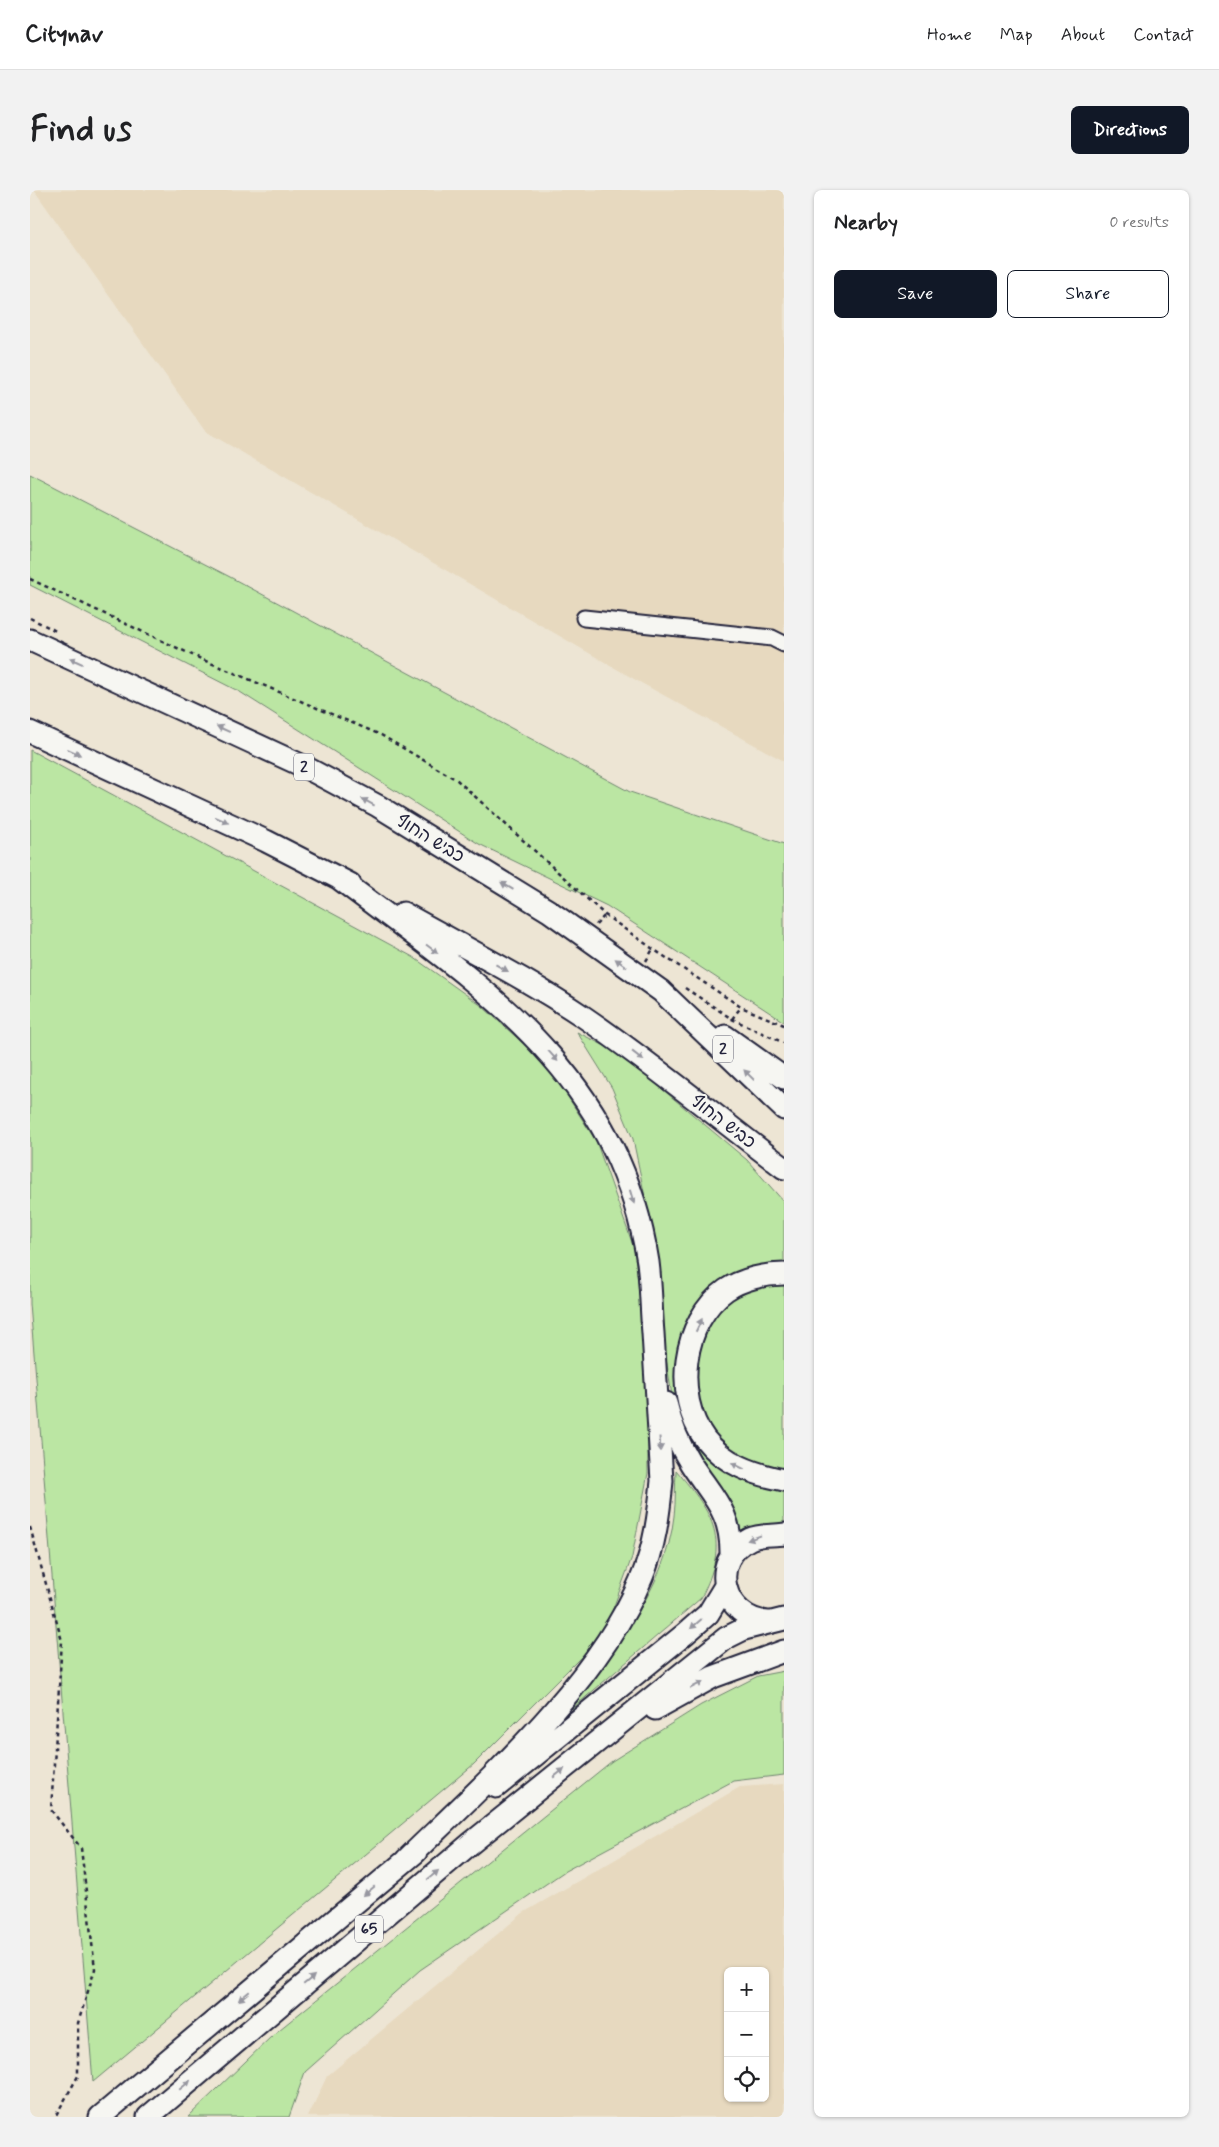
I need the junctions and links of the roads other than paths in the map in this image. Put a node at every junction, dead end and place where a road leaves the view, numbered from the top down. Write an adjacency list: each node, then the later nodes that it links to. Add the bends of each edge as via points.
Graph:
1 (584, 618): 3 (lane, via 772,638)
2 (38, 643): 6 (highway, כביש החוף / 2, one-way to 2, via 549,911 378,806 303,766)
3 (784, 644)
4 (30, 732): 5 (highway, כביש החוף, one-way to 5)
5 (337, 877): 9 (highway, כביש החוף, one-way to 9, via 583,1017); 11 (highway, one-way to 11, via 488,993 552,1056 588,1104 627,1179 639,1220 648,1263)
6 (661, 991): 7 (highway); 8 (highway, כביש החוף / 2, one-way to 6)
7 (784, 1078)
8 (784, 1109)
9 (784, 1168)
10 (784, 1274): 12 (highway, one-way to 10, via 748,1471 716,1450 704,1438 696,1422 686,1382 692,1341 710,1305 726,1290 742,1283 762,1275)
11 (652, 1331): 14 (highway, via 670,1420 679,1444 726,1517); 19 (highway, one-way to 19, via 662,1481 653,1544 630,1604 606,1642 543,1722)
12 (784, 1480)
13 (784, 1534): 14 (highway, one-way to 14, via 750,1539)
14 (731, 1556): 15 (highway, 65)
15 (725, 1586): 16 (highway, via 729,1598 746,1617); 19 (highway, 65, one-way to 19, via 708,1614 685,1634)
16 (778, 1621): 18 (highway, 65, via 744,1629 726,1638)
17 (784, 1652): 18 (highway, one-way to 17, via 713,1677)
18 (594, 1745): 21 (highway, 65, one-way to 18, via 470,1844)
19 (406, 1860): 20 (highway, 65, one-way to 20)
20 (100, 2117)
21 (148, 2117)

